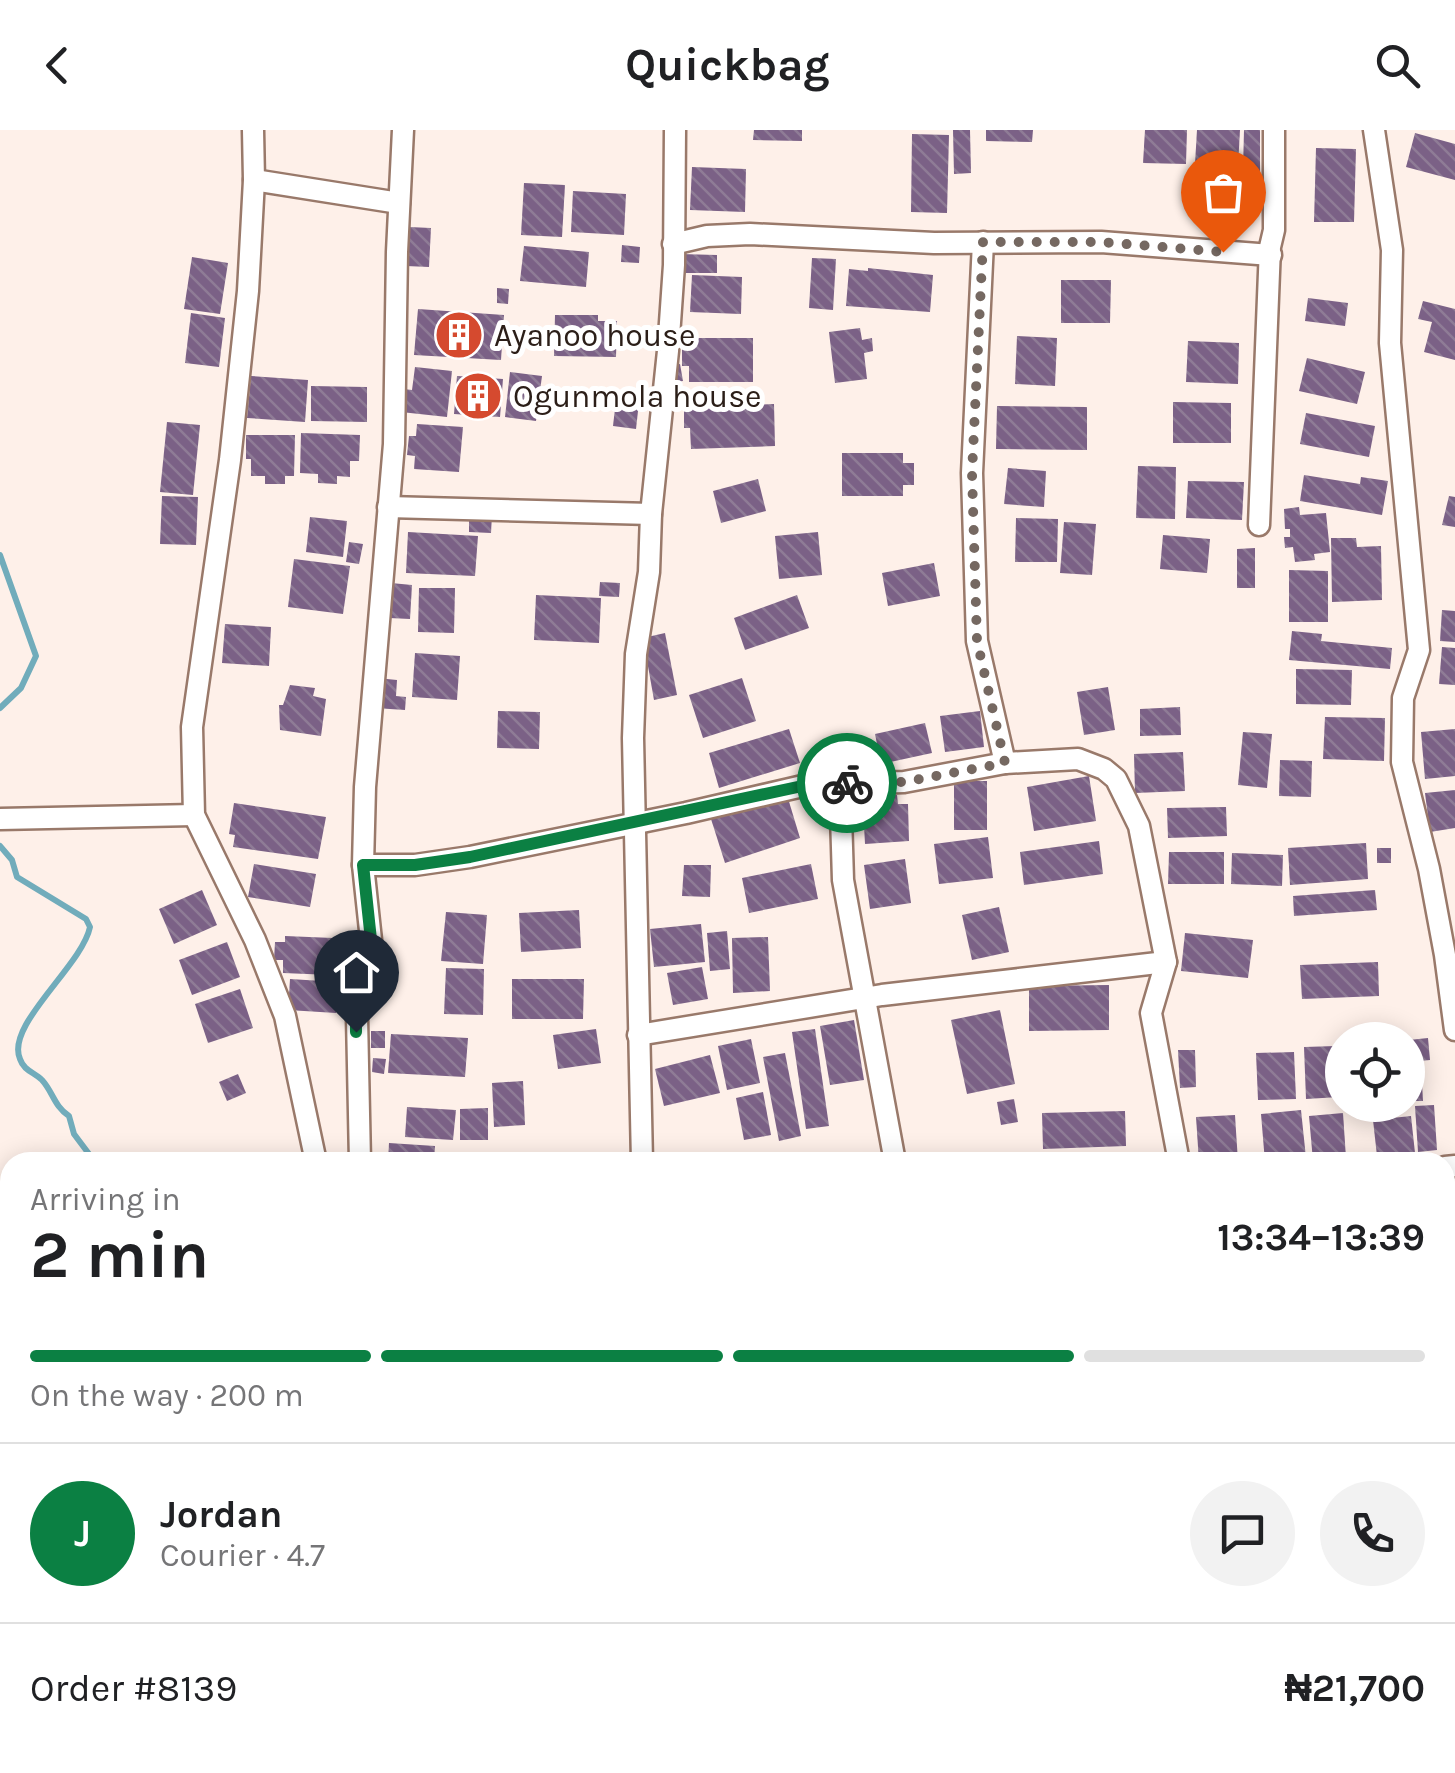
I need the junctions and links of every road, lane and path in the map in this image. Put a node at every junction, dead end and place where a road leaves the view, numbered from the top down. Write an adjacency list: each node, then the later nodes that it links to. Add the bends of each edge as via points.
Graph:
1 (253, 130): 6 (street)
2 (403, 130): 7 (street)
3 (675, 130): 9 (street)
4 (1274, 130): 10 (street)
5 (1374, 130): 22 (street, via 1392,250 1390,343 1420,650 1403,698 1402,762 1429,869)
6 (254, 180): 7 (street); 16 (street, via 230,460 192,727)
7 (399, 203): 11 (street)
8 (983, 242): 9 (street, via 750,234); 10 (street, via 1101,242); 14 (street, via 972,473 977,641)
9 (674, 244): 12 (street)
10 (1271, 256): 13 (street)
11 (388, 507): 12 (street); 19 (street)
12 (651, 514): 18 (street, via 636,654)
13 (1259, 525)
14 (1005, 763): 15 (street, via 904,782); 20 (street, via 1078,759 1116,779 1139,826)
15 (840, 784): 18 (street, via 807,785); 21 (street, via 843,880)
16 (194, 815): 17 (street); 24 (street, via 285,1016)
17 (0, 819)
18 (633, 824): 19 (street, via 470,857); 23 (street)
19 (363, 865): 25 (street, via 374,968 356,968)
20 (1166, 962): 21 (street); 28 (street, via 1151,1013)
21 (863, 998): 23 (street); 27 (street)
22 (1455, 1030)
23 (638, 1035): 26 (street)
24 (314, 1152)
25 (360, 1152)
26 (642, 1152)
27 (893, 1152)
28 (1177, 1152)

